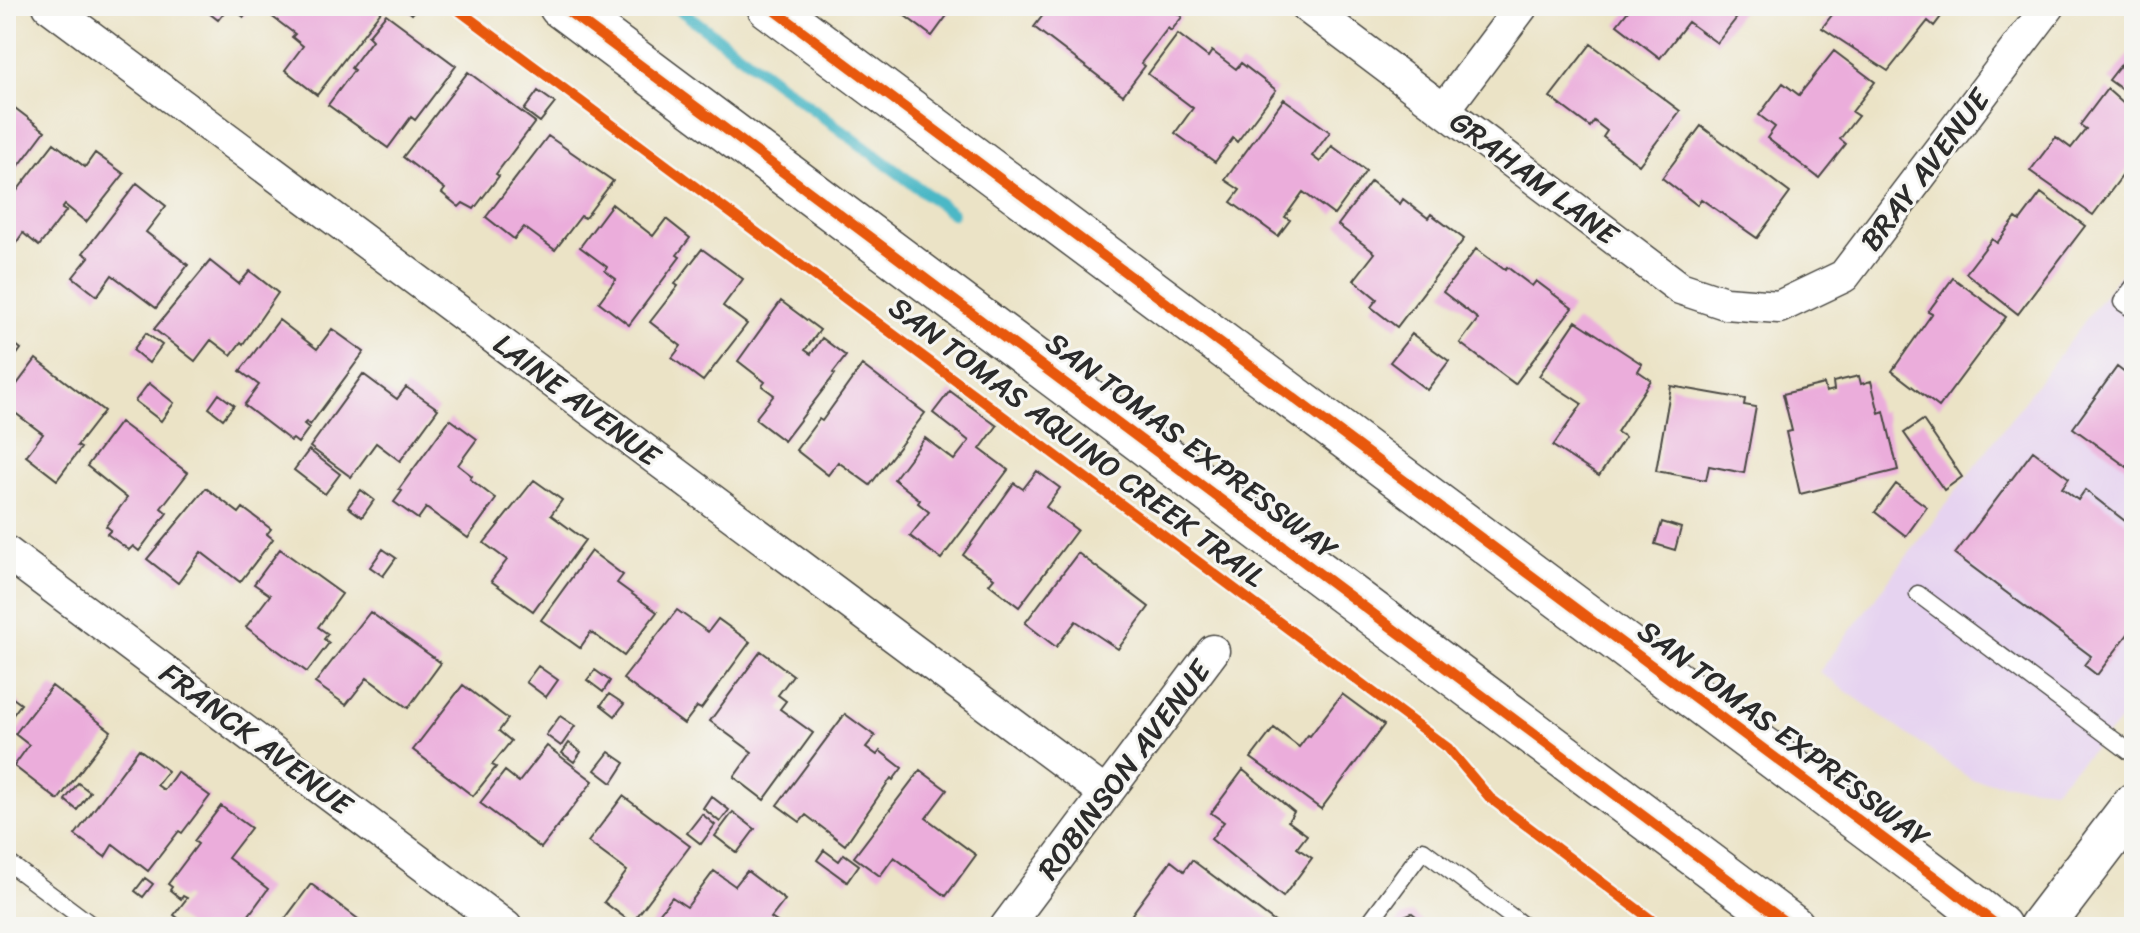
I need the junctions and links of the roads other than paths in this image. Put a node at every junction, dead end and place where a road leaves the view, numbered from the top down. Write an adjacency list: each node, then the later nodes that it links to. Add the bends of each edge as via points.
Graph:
1 (49, 6): 15 (street, LAINE AVENUE)
2 (561, 6): 23 (main road, SAN TOMAS EXPRESSWAY)
3 (769, 6): 24 (main road, SAN TOMAS EXPRESSWAY)
4 (1306, 6): 7 (street, GRAHAM LANE)
5 (1522, 6): 7 (street)
6 (2049, 6): 9 (street, BRAY AVENUE, via 1844,276)
7 (1444, 110): 9 (street, GRAHAM LANE, via 1680,288 1725,303)
8 (2134, 286): 10 (lane, via 2122,302)
9 (1779, 307)
10 (2134, 310)
11 (6, 552): 19 (street, FRANCK AVENUE)
12 (1918, 594): 14 (lane)
13 (1213, 651): 15 (street, ROBINSON AVENUE)
14 (2134, 755)
15 (1106, 794): 20 (street, ROBINSON AVENUE)
16 (2134, 805): 25 (main road)
17 (6, 861): 18 (lane)
18 (94, 927)
19 (506, 927)
20 (1006, 927)
21 (1366, 927): 22 (lane, via 1423,850)
22 (1525, 927)
23 (1792, 927)
24 (1999, 927)
25 (2041, 927)

